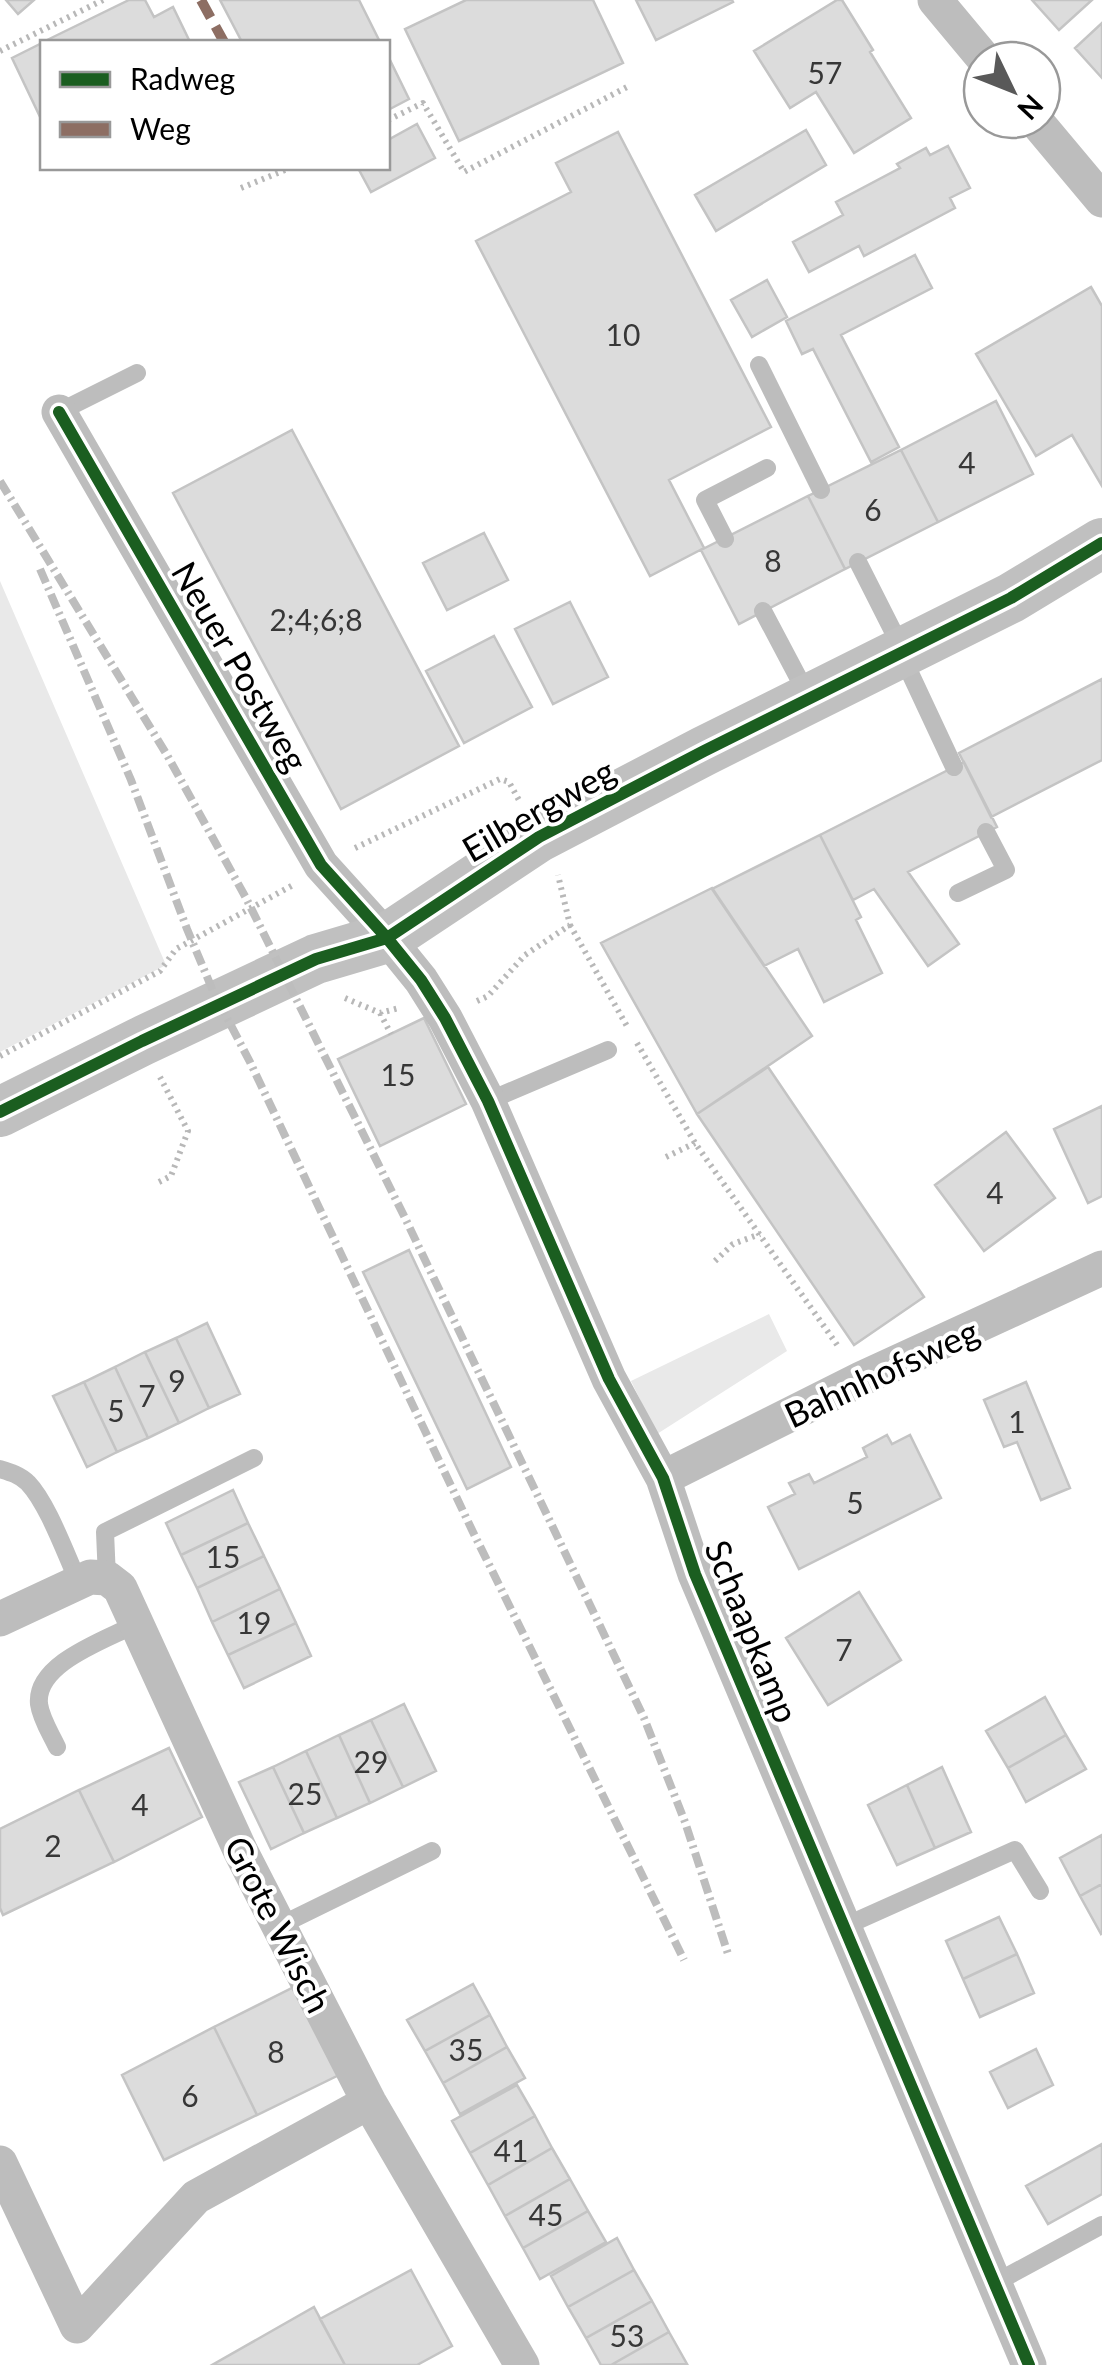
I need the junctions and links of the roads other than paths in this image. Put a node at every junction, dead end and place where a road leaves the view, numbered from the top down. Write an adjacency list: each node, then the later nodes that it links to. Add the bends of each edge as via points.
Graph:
1 (934, 0): 2 (street)
2 (968, 40)
3 (1052, 140): 4 (street)
4 (1102, 200)
5 (759, 365): 9 (lane)
6 (137, 374): 7 (lane)
7 (59, 412): 21 (street, Neuer Postweg, via 321,865)
8 (768, 468): 10 (lane, via 705,500)
9 (821, 490)
10 (725, 538)
11 (1102, 543): 14 (main road, Eilbergweg)
12 (858, 562): 16 (lane)
13 (1102, 570): 14 (main road, Eilbergweg)
14 (1011, 598): 16 (main road, Eilbergweg)
15 (763, 611): 17 (lane)
16 (902, 652): 17 (main road, Eilbergweg); 18 (lane)
17 (809, 698): 21 (main road, Eilbergweg, via 549,857)
18 (954, 767)
19 (986, 832): 20 (lane, via 1006,870)
20 (958, 893)
21 (387, 938): 23 (street, Schaapkamp, via 446,1018); 24 (main road, Eilbergweg, via 316,959)
22 (608, 1050): 23 (lane)
23 (488, 1101): 28 (street, Schaapkamp, via 609,1379)
24 (0, 1112)
25 (1102, 1268): 28 (street, Bahnhofsweg)
26 (254, 1458): 29 (lane, via 104,1532)
27 (0, 1469): 29 (lane, via 30,1486)
28 (662, 1478): 36 (street, Schaapkamp, via 695,1574)
29 (93, 1580): 30 (street); 31 (street, Grote Wisch, via 120,1588)
30 (0, 1619)
31 (136, 1624): 32 (lane, via 45,1678 39,1706); 35 (street, Grote Wisch)
32 (57, 1747)
33 (432, 1852): 35 (lane)
34 (1040, 1891): 36 (lane, via 1015,1850)
35 (279, 1926): 37 (street, Grote Wisch)
36 (844, 1926): 40 (street, Schaapkamp)
37 (369, 2102): 38 (street, via 196,2197 77,2326); 41 (street, Grote Wisch)
38 (0, 2163)
39 (1102, 2225): 40 (lane)
40 (995, 2283): 42 (street, Schaapkamp)
41 (522, 2365)
42 (1029, 2365)

